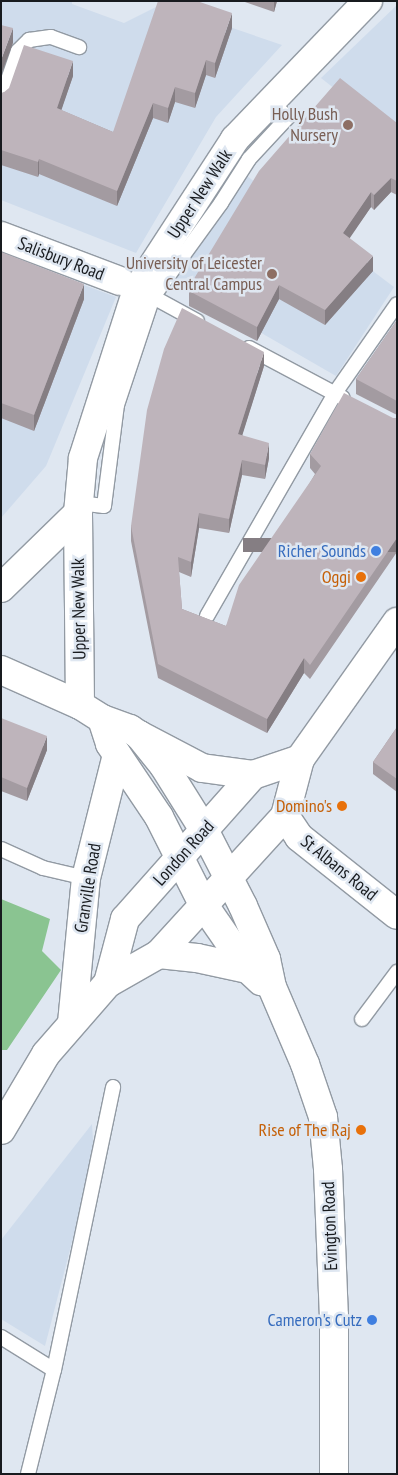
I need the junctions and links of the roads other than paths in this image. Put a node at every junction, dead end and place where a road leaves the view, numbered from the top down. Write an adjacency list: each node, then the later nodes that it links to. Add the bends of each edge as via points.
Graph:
1 (368, 1): 4 (street, Upper New Walk)
2 (79, 47): 3 (lane, via 51,38 29,40 18,52)
3 (1, 100)
4 (270, 102): 7 (lane, via 288,117 249,159); 13 (street, Upper New Walk, via 235,139 137,290 83,458)
5 (1, 236): 6 (street, Salisbury Road)
6 (120, 281)
7 (153, 298): 9 (lane); 13 (lane, via 117,405 104,506)
8 (397, 304): 11 (lane)
9 (213, 330)
10 (239, 343): 11 (lane)
11 (335, 393): 12 (lane); 15 (lane)
12 (352, 402)
13 (78, 508): 14 (street, Upper New Walk); 18 (street, Upper New Walk)
14 (1, 588)
15 (207, 616)
16 (397, 622): 21 (street, London Road)
17 (1, 670): 18 (street)
18 (91, 712): 19 (street); 20 (street)
19 (139, 735): 22 (street, via 202,768); 24 (street, via 164,766)
20 (117, 755): 26 (street, via 159,817); 28 (street, Granville Road)
21 (300, 759): 22 (street, London Road); 23 (street, London Road)
22 (253, 775): 24 (street, London Road)
23 (285, 816): 27 (street, London Road); 30 (street, St Albans Road, via 298,837)
24 (204, 830): 26 (street, London Road); 27 (street)
25 (1, 849): 28 (lane, via 44,868)
26 (180, 856): 29 (street); 34 (street, London Road, via 125,918)
27 (228, 877): 29 (street, London Road); 35 (street, Evington Road, via 266,959)
28 (86, 878): 37 (street, Granville Road)
29 (203, 904): 31 (street, London Road); 32 (street)
30 (397, 915)
31 (159, 954): 32 (street, via 198,958); 34 (street, London Road)
32 (248, 969): 35 (street, via 257,979)
33 (397, 972): 36 (lane)
34 (108, 983): 37 (street, London Road)
35 (272, 987): 43 (street, Evington Road, via 305,1064 323,1117 334,1316)
36 (362, 1019)
37 (72, 1023): 39 (street, London Road, via 46,1054)
38 (113, 1087): 41 (lane)
39 (1, 1130)
40 (1, 1337): 41 (lane)
41 (54, 1370): 42 (lane)
42 (28, 1474)
43 (334, 1474)

